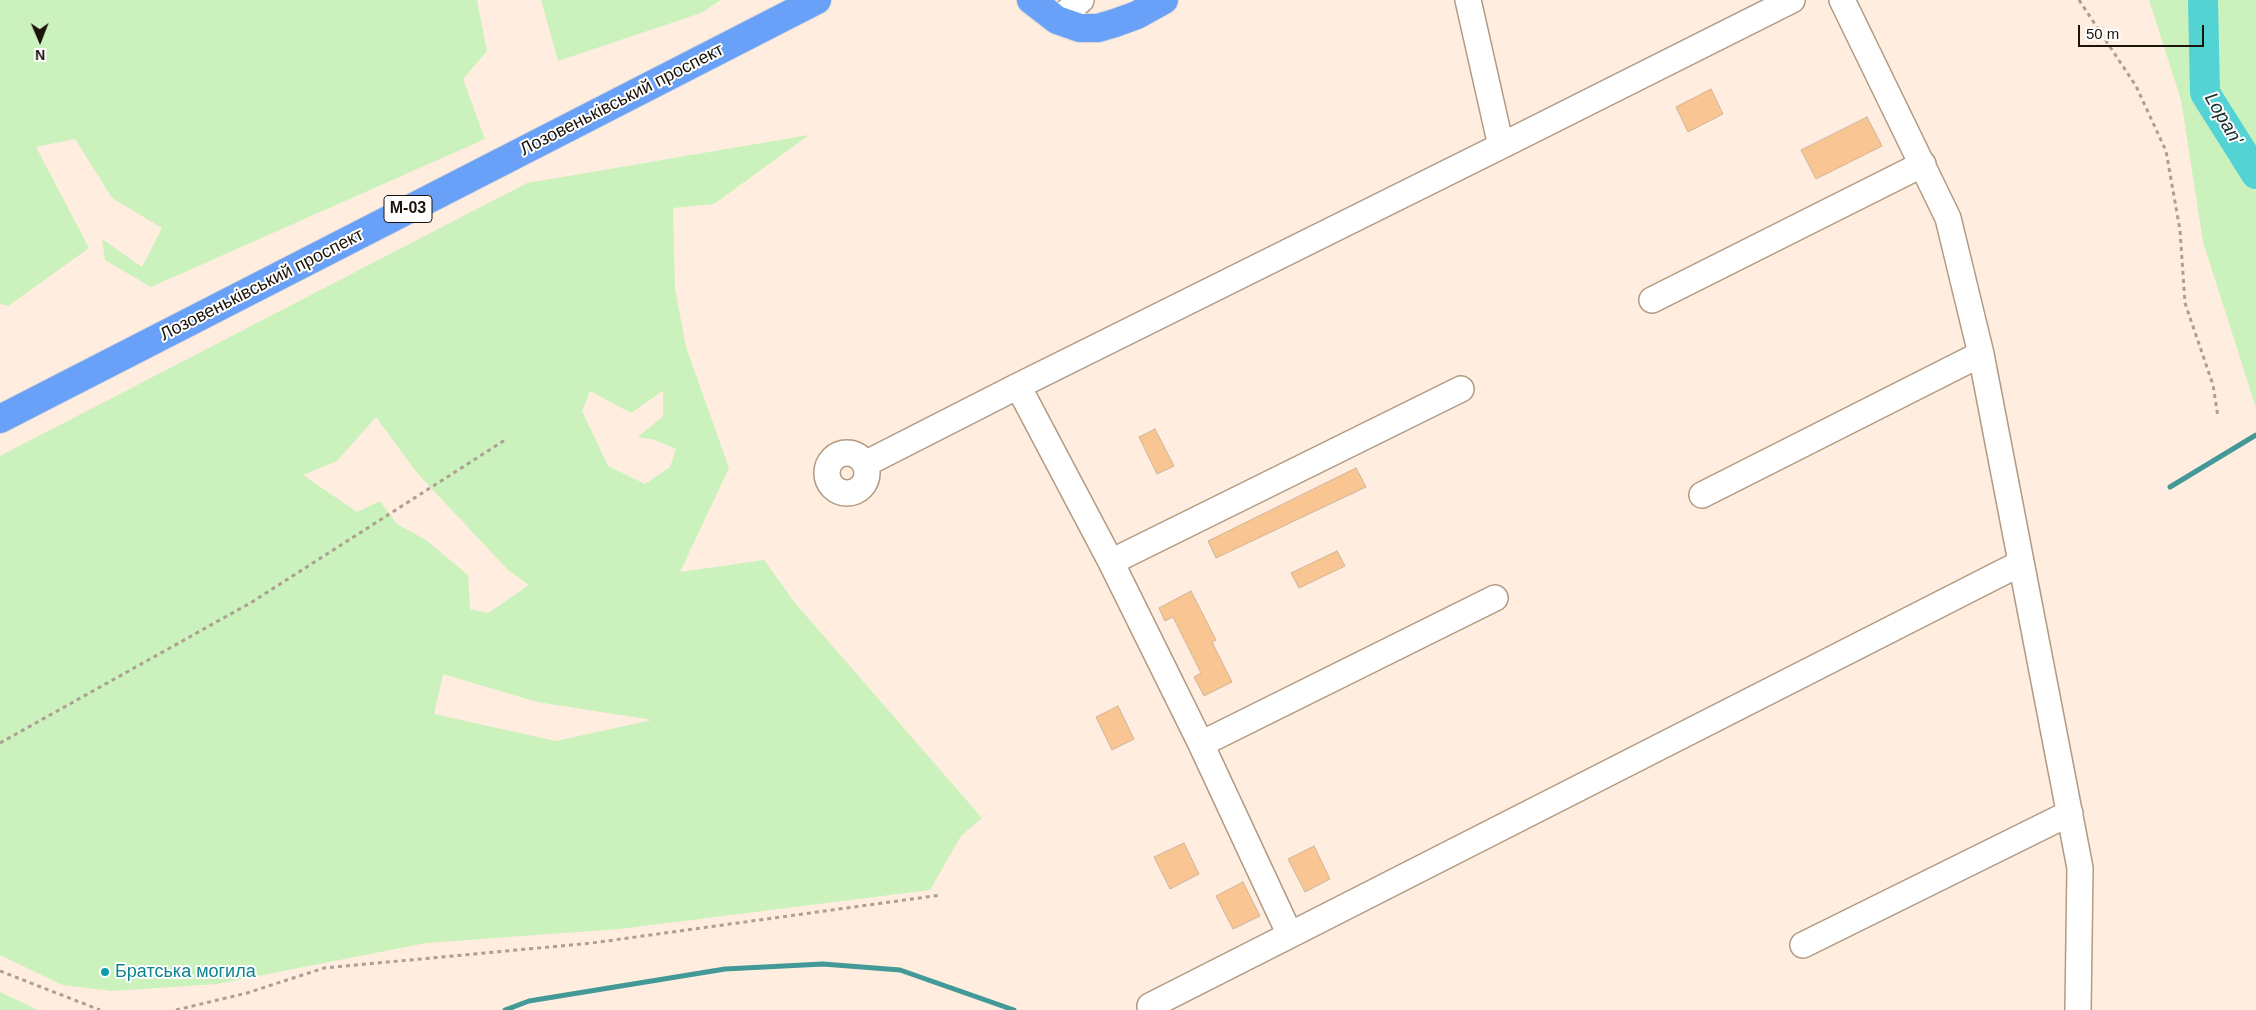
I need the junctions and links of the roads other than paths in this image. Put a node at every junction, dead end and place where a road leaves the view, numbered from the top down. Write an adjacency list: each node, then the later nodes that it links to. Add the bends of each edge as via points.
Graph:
1 (817, 0): 15 (highway, Лозовеньківський проспект / М-03)
2 (1031, 0): 8 (highway)
3 (1081, 0): 8 (street)
4 (1164, 0): 8 (highway, via 1137,15 1098,28 1080,28)
5 (1468, 0): 9 (street)
6 (1792, 0): 9 (street)
7 (1842, 0): 10 (street)
8 (1057, 20)
9 (1501, 146): 13 (street)
10 (1923, 164): 11 (street); 12 (street, via 1948,218)
11 (1652, 300)
12 (1981, 354): 17 (street); 19 (street)
13 (1018, 386): 16 (street); 18 (street)
14 (1461, 390): 18 (street)
15 (0, 419)
16 (865, 464)
17 (1702, 495)
18 (1111, 562): 21 (street)
19 (2021, 563): 22 (street); 23 (street)
20 (1495, 598): 21 (street)
21 (1201, 744): 23 (street)
22 (2070, 813): 24 (street); 26 (street, via 2080,868)
23 (1290, 935): 25 (street, via 1150,1006)
24 (1803, 945)
25 (1152, 1010)
26 (2078, 1010)

